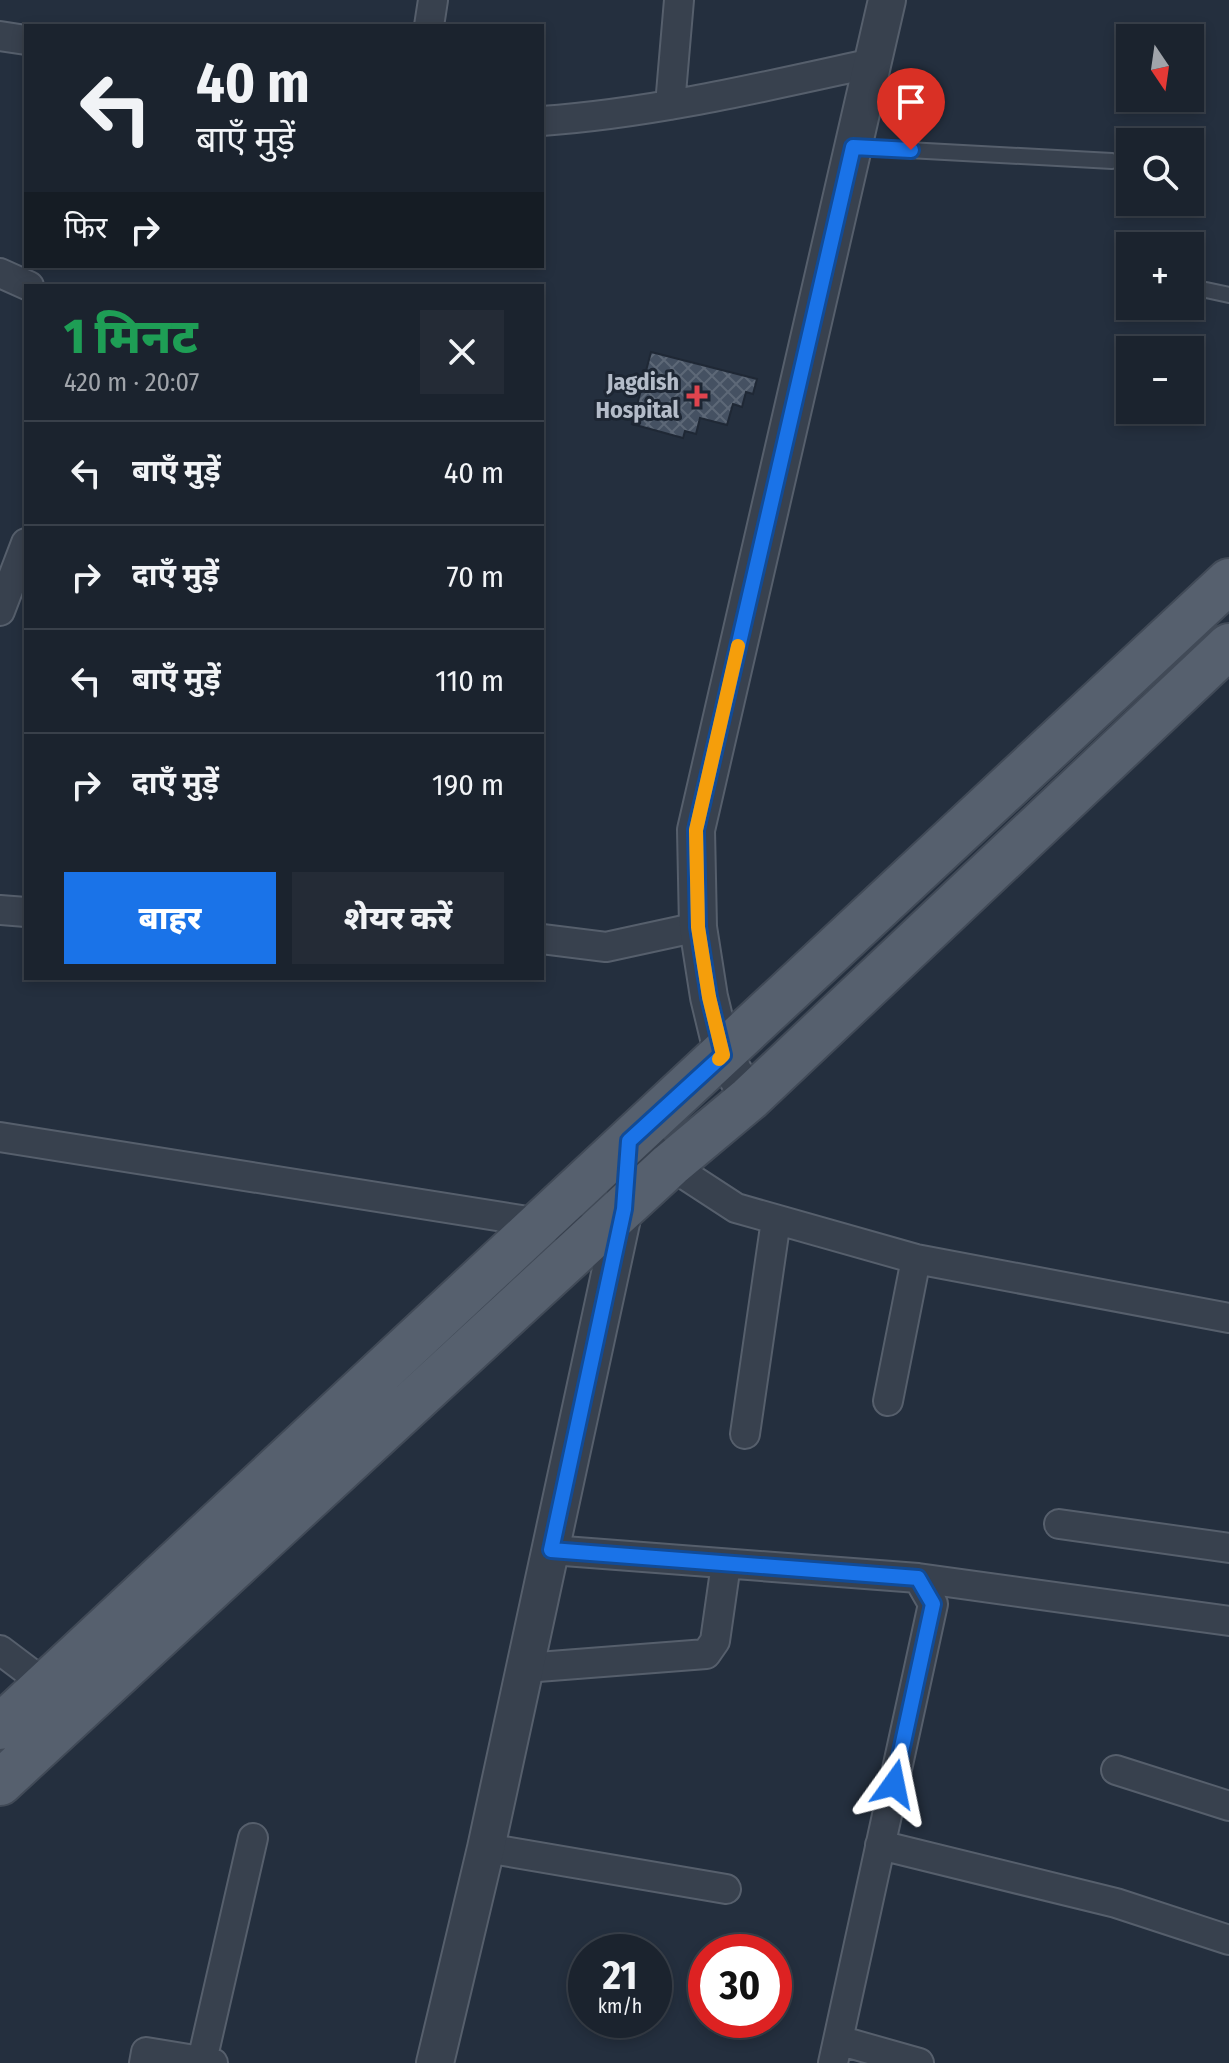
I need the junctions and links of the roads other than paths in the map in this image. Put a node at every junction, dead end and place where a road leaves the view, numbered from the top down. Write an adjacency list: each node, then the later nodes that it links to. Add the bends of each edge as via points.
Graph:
1 (433, 0): 4 (street)
2 (679, 0): 8 (street)
3 (887, 0): 7 (street)
4 (429, 24)
5 (0, 36): 6 (street)
6 (24, 40)
7 (873, 63): 8 (street); 10 (street)
8 (670, 105): 9 (street)
9 (544, 121)
10 (853, 147): 11 (lane); 22 (street, via 696,830)
11 (1112, 161)
12 (0, 273): 13 (street)
13 (25, 284)
14 (1206, 290): 15 (lane)
15 (1229, 295)
16 (24, 548): 18 (street)
17 (1229, 581): 24 (main road)
18 (0, 611)
19 (1229, 646): 25 (main road)
20 (0, 910): 21 (street)
21 (24, 912)
22 (698, 927): 23 (street, via 606,947); 24 (street)
23 (544, 939)
24 (723, 1055): 25 (street); 27 (main road)
25 (750, 1098): 28 (main road)
26 (0, 1137): 31 (street)
27 (634, 1137): 28 (street); 29 (street); 31 (main road)
28 (670, 1165): 29 (main road); 30 (street, via 736,1208)
29 (611, 1220): 31 (street); 38 (street); 44 (main road)
30 (776, 1220): 32 (street); 35 (street)
31 (540, 1223): 44 (main road)
32 (916, 1259): 33 (street); 34 (street)
33 (1229, 1318)
34 (888, 1401)
35 (745, 1434)
36 (1059, 1524): 37 (street)
37 (1229, 1548)
38 (551, 1550): 39 (street); 43 (street)
39 (726, 1564): 40 (street); 43 (street, via 715,1641 706,1654)
40 (918, 1578): 41 (street); 50 (street, via 933,1604)
41 (1229, 1621)
42 (0, 1650): 44 (street)
43 (525, 1668): 51 (street)
44 (63, 1698): 45 (main road); 47 (main road)
45 (0, 1727)
46 (1116, 1770): 48 (street)
47 (0, 1783)
48 (1229, 1806)
49 (253, 1838): 55 (street)
50 (880, 1845): 53 (street, via 1116,1903); 54 (street)
51 (486, 1848): 52 (street); 57 (street)
52 (726, 1889)
53 (1229, 1940)
54 (836, 2051): 58 (street)
55 (208, 2062): 56 (street, via 146,2052)
56 (144, 2063)
57 (435, 2063)
58 (919, 2063)

